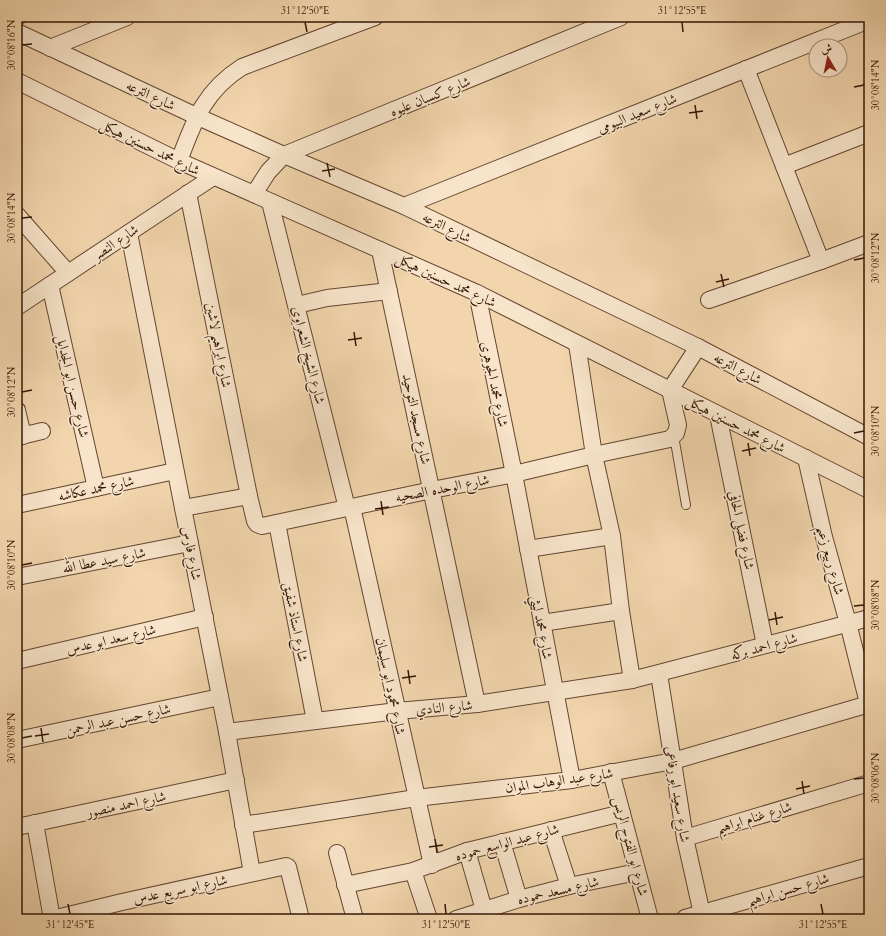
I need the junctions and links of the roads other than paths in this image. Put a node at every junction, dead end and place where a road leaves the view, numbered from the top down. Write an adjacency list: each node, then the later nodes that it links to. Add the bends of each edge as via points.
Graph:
1 (127, 17): 6 (street)
2 (375, 17): 9 (street, via 242,67 216,87)
3 (621, 17): 11 (street, شارع كسبان عليوه)
4 (869, 20): 7 (street, شارع سعيد البيومى)
5 (18, 27): 6 (street, شارع الترعه)
6 (50, 48): 9 (street, شارع الترعه)
7 (746, 69): 13 (street); 18 (street, شارع سعيد البيومى)
8 (17, 81): 12 (street, شارع محمد حسنين هيكل)
9 (196, 116): 11 (street, شارع الترعه); 12 (street)
10 (869, 132): 13 (street)
11 (284, 155): 16 (street, شارع كسبان عليوه, via 268,172); 18 (street, شارع الترعه)
12 (179, 161): 14 (street, شارع محمد حسنين هيكل)
13 (784, 166): 23 (street)
14 (213, 177): 15 (street, شارع النصر); 16 (street, شارع محمد حسنين هيكل)
15 (188, 193): 20 (street, شارع النصر); 47 (street, شارع ابراهيم لاشين)
16 (254, 194): 17 (street, شارع محمد حسنين هيكل)
17 (270, 202): 22 (street, شارع محمد حسنين هيكل); 29 (street, شارع الشيخ الشعراوى)
18 (404, 206): 32 (street, شارع الترعه)
19 (17, 215): 24 (street)
20 (129, 233): 24 (street, شارع النصر); 42 (street, شارع فارس)
21 (869, 243): 23 (street)
22 (380, 250): 26 (street, شارع مسجد التوحيد); 27 (street, شارع محمد حسنين هيكل)
23 (821, 262): 28 (street)
24 (68, 274): 25 (street, شارع النصر)
25 (50, 285): 30 (street, شارع النصر); 44 (street, شارع حسن ابو الجدايل)
26 (389, 291): 29 (street, via 327,298); 45 (street, شارع مسجد التوحيد)
27 (477, 293): 31 (street, شارع محمد حسنين هيكل); 43 (street, شارع محمد الجوهرى)
28 (709, 300)
29 (297, 305): 50 (street, شارع الشيخ الشعراوى)
30 (17, 307)
31 (577, 344): 33 (street, شارع محمد حسنين هيكل); 40 (street)
32 (698, 347): 33 (street); 39 (street, شارع الترعه)
33 (670, 390): 35 (street, شارع محمد حسنين هيكل); 38 (street, via 678,425)
34 (17, 410): 37 (street)
35 (718, 415): 41 (street, شارع محمد حسنين هيكل); 62 (street, شارع فضلى الحافي)
36 (42, 431): 37 (street)
37 (20, 436)
38 (674, 436): 40 (street, شارع الوحده الصحيه); 49 (lane)
39 (869, 437)
40 (594, 455): 43 (street, شارع الوحده الصحيه); 53 (street)
41 (806, 458): 46 (street, شارع محمد حسنين هيكل); 61 (street, شارع ربيع زعيم, via 824,537)
42 (175, 471): 44 (street, شارع محمد عكاشه); 51 (street, شارع فارس)
43 (514, 474): 45 (street, شارع الوحده الصحيه); 55 (street, شارع محمد ليثي)
44 (96, 488): 48 (street, شارع محمد عكاشه)
45 (432, 490): 50 (street, شارع الوحده الصحيه); 68 (street, شارع مسجد التوحيد)
46 (869, 490)
47 (249, 496): 51 (street); 52 (street, شارع الوحده الصحيه, via 257,524)
48 (17, 505)
49 (686, 505)
50 (350, 507): 52 (street, شارع الوحده الصحيه); 70 (street, شارع محمود ابو سليمان)
51 (183, 508): 54 (street, شارع فارس)
52 (277, 524): 71 (street, شارع استاذ شفيق)
53 (612, 536): 55 (street); 57 (street)
54 (190, 543): 56 (street, شارع سيد عطا الله); 58 (street, شارع فارس)
55 (528, 549): 60 (street, شارع محمد ليثي)
56 (17, 577)
57 (621, 611): 60 (street); 65 (street)
58 (204, 617): 63 (street, شارع سعد ابو عدس); 67 (street, شارع فارس)
59 (869, 618): 61 (street, شارع احمد بركه)
60 (542, 623): 66 (street, شارع محمد ليثي)
61 (848, 623): 62 (street, شارع احمد بركه); 69 (street, شارع ربيع زعيم)
62 (765, 645): 64 (street, شارع احمد بركه)
63 (17, 661)
64 (659, 674): 65 (street, شارع النادي); 74 (street, شارع سعيد ابو رفاعى)
65 (632, 680): 66 (street, شارع النادي)
66 (555, 693): 68 (street, شارع النادي); 77 (street, شارع محمد ليثي)
67 (220, 697): 72 (street, شارع فارس); 73 (street, شارع حسن عبد الرحمن)
68 (477, 704): 70 (street, شارع النادي)
69 (869, 705): 74 (street, شارع عبد الوهاب الموان)
70 (397, 711): 71 (street, شارع النادي); 79 (street, شارع محمود ابو سليمان)
71 (315, 721): 72 (street, شارع النادي)
72 (227, 732): 76 (street, شارع فارس)
73 (17, 740)
74 (673, 761): 75 (street, شارع عبد الوهاب الموان); 85 (street, شارع سعيد ابو رفاعى)
75 (611, 772): 77 (street, شارع عبد الوهاب الموان); 80 (street, شارع ابو الفتوح الريس)
76 (236, 780): 81 (street, شارع احمد منصور); 82 (street, شارع فارس)
77 (572, 780): 79 (street, شارع عبد الوهاب الموان)
78 (869, 783): 85 (street, شارع غنام ابراهيم)
79 (416, 798): 82 (street, شارع عبد الوهاب الموان); 89 (street, شارع محمود ابو سليمان)
80 (622, 813): 84 (street, شارع عبد الواسع حموده); 92 (street, شارع ابو الفتوح الريس)
81 (34, 823): 83 (street, شارع احمد منصور); 102 (street)
82 (244, 825): 93 (street, شارع فارس)
83 (17, 827)
84 (551, 830): 86 (street, شارع عبد الواسع حموده); 95 (street)
85 (685, 838): 99 (street, شارع سعيد ابو رفاعى)
86 (502, 842): 87 (street, شارع عبد الواسع حموده); 96 (street)
87 (467, 851): 89 (street, شارع عبد الواسع حموده); 97 (street)
88 (337, 853): 94 (street)
89 (432, 865): 91 (street, شارع عبد الواسع حموده)
90 (869, 866): 99 (street, شارع حسن ابراهيم)
91 (413, 871): 94 (street, شارع عبد الواسع حموده); 105 (street)
92 (637, 872): 95 (street, شارع مسعد حموده); 106 (street, شارع ابو الفتوح الريس)
93 (252, 873): 98 (street, شارع ابو سريع عدس); 103 (street, شارع ابو سريع عدس, via 286,866)
94 (345, 885): 104 (street)
95 (569, 886): 96 (street, شارع مسعد حموده)
96 (519, 899): 97 (street, شارع مسعد حموده)
97 (484, 910): 100 (street, شارع مسعد حموده)
98 (91, 914): 102 (street, شارع ابو سريع عدس)
99 (702, 914): 101 (street, شارع حسن ابراهيم)
100 (460, 918)
101 (684, 918)
102 (52, 919)
103 (302, 919)
104 (355, 919)
105 (429, 919)
106 (650, 919)

